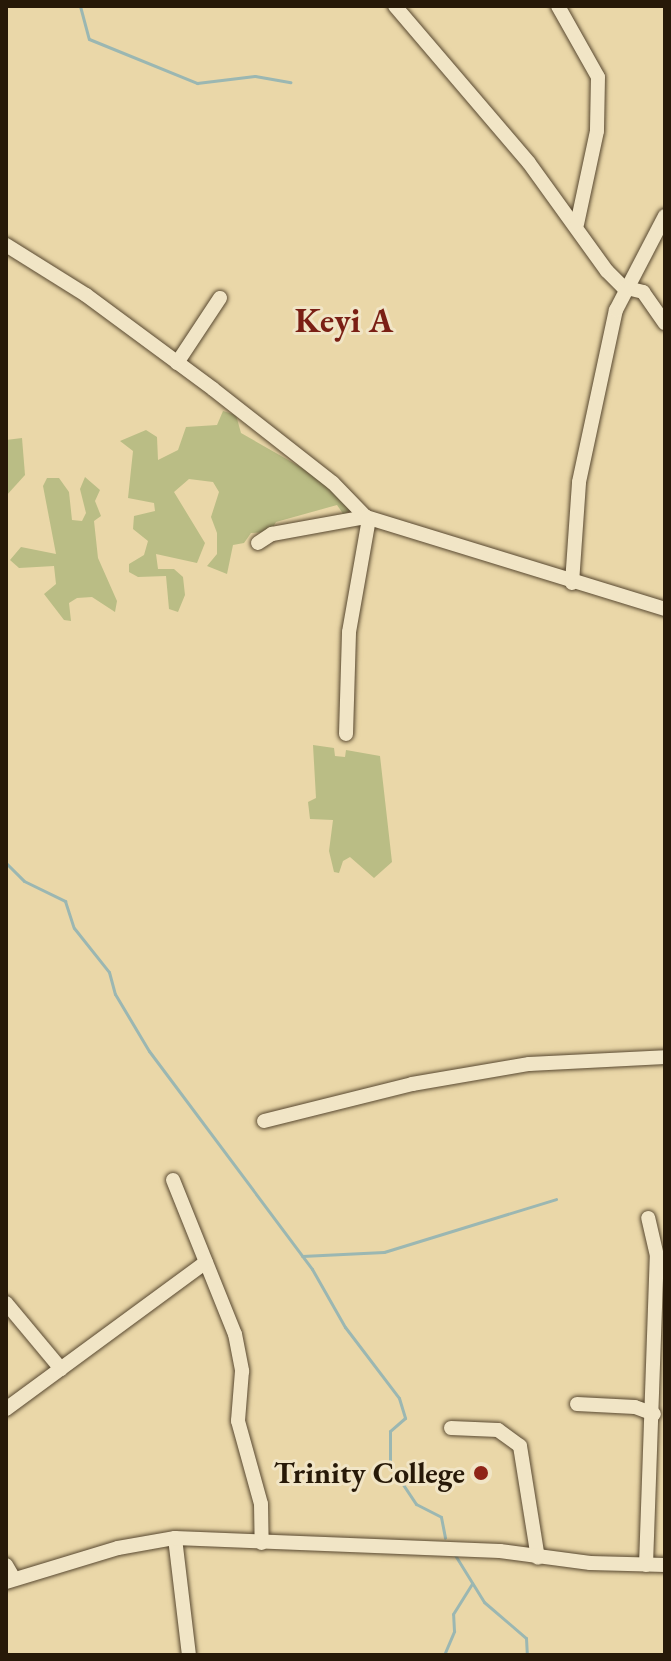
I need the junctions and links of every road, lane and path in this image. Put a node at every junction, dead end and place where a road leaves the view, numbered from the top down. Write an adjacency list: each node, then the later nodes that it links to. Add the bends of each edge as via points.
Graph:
1 (395, 6): 4 (street)
2 (558, 6): 4 (street, via 598,77 597,131)
3 (665, 216): 6 (street)
4 (577, 224): 6 (street)
5 (6, 245): 9 (street, via 86,295)
6 (623, 287): 8 (street, via 643,292); 12 (street, via 579,482)
7 (220, 298): 9 (street)
8 (665, 323)
9 (177, 363): 10 (street, via 333,483)
10 (367, 518): 11 (street, via 272,534); 12 (street); 14 (street, via 349,632)
11 (258, 543)
12 (572, 583): 13 (street)
13 (665, 609)
14 (346, 734)
15 (665, 1057): 16 (street, via 517,1066 412,1084)
16 (264, 1121)
17 (173, 1180): 19 (street)
18 (648, 1218): 24 (street, via 657,1256)
19 (206, 1262): 21 (street); 27 (street, via 235,1334 242,1371 238,1421 261,1504)
20 (6, 1303): 21 (street)
21 (61, 1369): 23 (street)
22 (577, 1404): 24 (street, via 635,1407)
23 (6, 1409)
24 (654, 1414): 30 (street)
25 (451, 1428): 28 (street, via 498,1430 520,1446)
26 (175, 1538): 27 (street); 32 (street, via 118,1548); 33 (street)
27 (262, 1543): 28 (street, via 500,1551)
28 (538, 1558): 30 (street)
29 (6, 1565): 32 (street)
30 (646, 1565): 31 (street)
31 (665, 1565)
32 (10, 1580)
33 (189, 1655)

